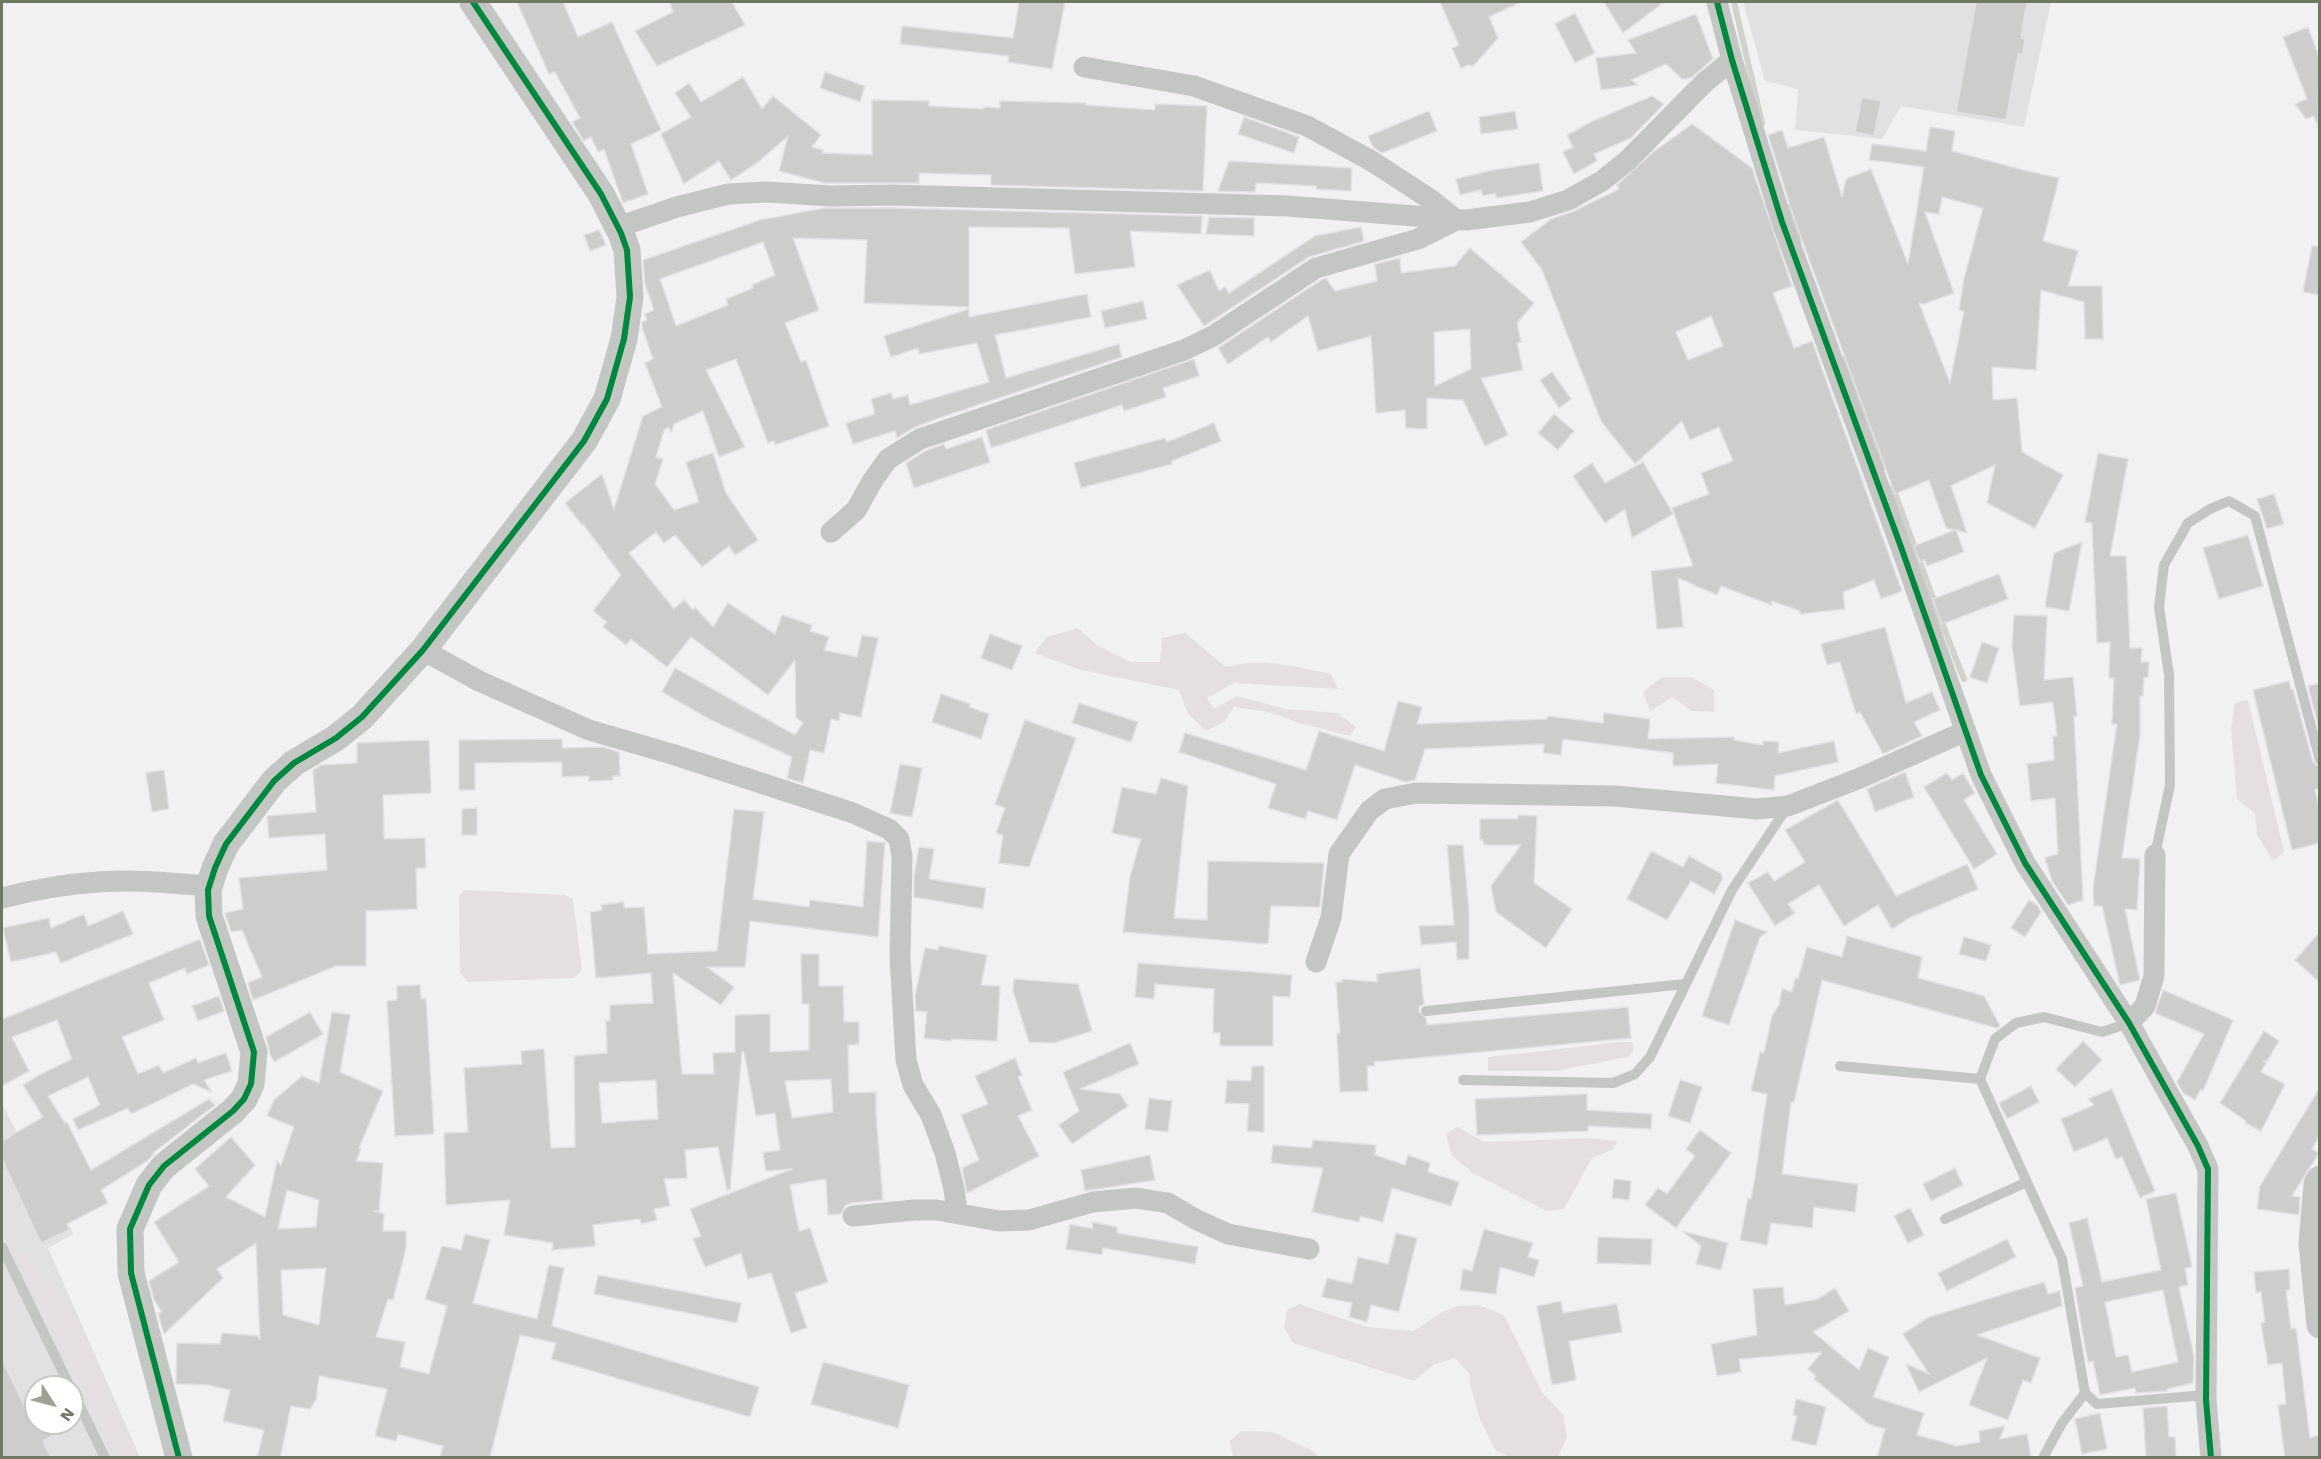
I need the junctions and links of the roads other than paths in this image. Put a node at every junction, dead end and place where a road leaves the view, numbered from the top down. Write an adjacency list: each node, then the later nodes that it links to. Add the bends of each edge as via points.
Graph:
1 (473, 2): 6 (street, via 601,194)
2 (1717, 2): 3 (street)
3 (1732, 60): 5 (street, via 1602,181 1568,200 1530,212); 9 (street, via 1782,222)
4 (1084, 67): 5 (street, via 1194,86 1307,126 1370,160)
5 (1456, 220): 6 (street, via 1288,206 766,192 728,194); 7 (street, via 1418,239 1316,268 1214,336 1184,350 920,439 888,459 856,510)
6 (618, 227): 8 (street, via 627,250 630,297 624,339 607,399 584,441)
7 (831, 532)
8 (423, 650): 13 (street, via 362,717 294,763 274,782 226,844); 24 (street, via 479,681 589,730 853,813 889,829 899,839 906,1060 913,1085 931,1115 945,1153)
9 (1966, 731): 11 (street); 18 (street, via 1982,775 2025,863)
10 (2319, 760): 12 (lane, via 2255,516 2229,501 2188,523 2164,565 2159,607 2169,675 2170,785)
11 (1788, 806): 15 (street, via 1757,809 1604,796 1416,794 1385,799 1369,811 1339,854 1331,918); 16 (lane, via 1732,890)
12 (2155, 855): 18 (street, via 2154,976 2145,1006)
13 (209, 886): 14 (street, via 98,882); 37 (street, via 208,916 254,1052 251,1084 233,1111 164,1166 149,1185 130,1229 131,1273)
14 (2, 898)
15 (1316, 962)
16 (1685, 984): 17 (lane); 20 (lane, via 1650,1057 1635,1074 1613,1083)
17 (1426, 1011)
18 (2129, 1023): 21 (lane, via 2102,1032 2044,1017 2016,1023 1995,1039); 33 (street, via 2208,1169)
19 (1840, 1066): 21 (lane)
20 (1463, 1080)
21 (1980, 1080): 23 (lane)
22 (2319, 1179): 30 (street, via 2312,1243)
23 (2027, 1182): 26 (lane); 32 (lane, via 2061,1259)
24 (957, 1213): 25 (street, via 915,1210); 28 (street, via 999,1221 1029,1220 1093,1202 1136,1198 1168,1203 1228,1234)
25 (853, 1216)
26 (1945, 1220)
27 (2, 1247): 29 (lane)
28 (1309, 1249)
29 (5, 1262): 31 (lane)
30 (2319, 1325)
31 (64, 1375)
32 (2085, 1393): 33 (lane, via 2097,1404); 35 (lane, via 2062,1422)
33 (2206, 1395): 38 (street)
34 (84, 1415): 36 (lane)
35 (2044, 1456)
36 (105, 1458)
37 (179, 1458)
38 (2211, 1458)

